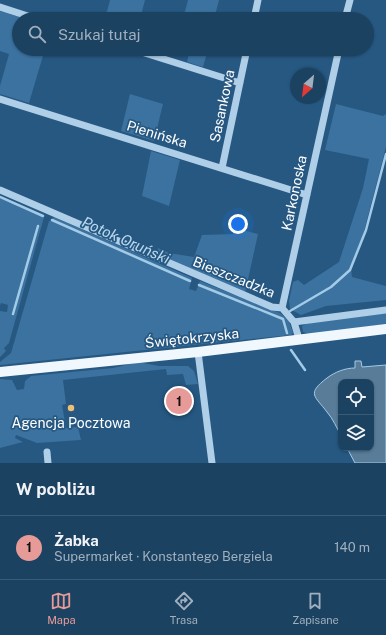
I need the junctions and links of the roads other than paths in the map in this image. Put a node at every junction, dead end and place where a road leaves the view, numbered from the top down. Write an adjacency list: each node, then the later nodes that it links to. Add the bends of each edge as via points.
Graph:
1 (258, 0): 5 (street)
2 (350, 0): 6 (street)
3 (0, 7): 4 (street)
4 (15, 12)
5 (255, 12)
6 (347, 12)
7 (154, 56): 10 (street)
8 (246, 56): 10 (street, Sasankowa)
9 (337, 56): 14 (street, Karkonoska)
10 (240, 83): 12 (street, Sasankowa)
11 (0, 99): 12 (street, Pienińska)
12 (222, 168): 14 (street, Pienińska)
13 (0, 190): 15 (street, Bieszczadzka, via 197,277 272,307)
14 (307, 195): 15 (street, Karkonoska)
15 (282, 308): 17 (street)
16 (386, 310): 17 (street)
17 (294, 322): 19 (street)
18 (386, 329): 19 (main road, Świętokrzyska)
19 (299, 339): 20 (main road, Świętokrzyska)
20 (198, 352): 21 (main road, Świętokrzyska); 24 (street)
21 (0, 372)
22 (47, 452): 23 (street)
23 (48, 463)
24 (212, 463)

